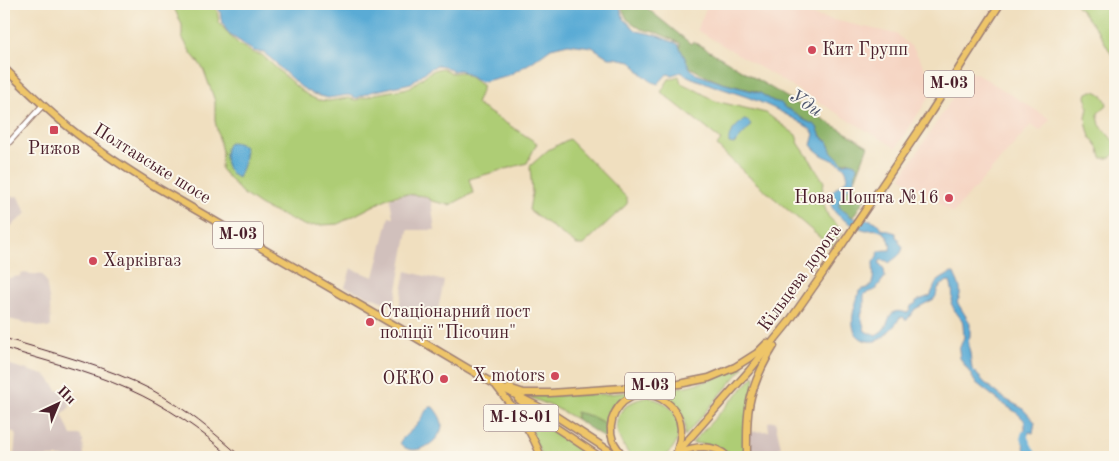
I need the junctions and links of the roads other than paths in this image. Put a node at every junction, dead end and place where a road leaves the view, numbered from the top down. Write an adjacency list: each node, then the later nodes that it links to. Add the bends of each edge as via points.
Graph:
1 (1000, 4): 5 (highway, Кільцева дорога / М-03, via 839,252)
2 (4, 68): 3 (highway, Полтавське шосе / М-03)
3 (43, 105): 4 (street); 6 (highway, Полтавське шосе / М-03, via 100,151 151,184)
4 (4, 148)
5 (788, 323): 6 (highway, М-03, via 758,353 709,378 679,384 541,393 524,393); 8 (highway, Кільцева дорога / М-03); 14 (highway, М-03, via 766,360 753,391)
6 (494, 384): 7 (highway, Полтавське шосе / М-03); 9 (highway, М-18-01, via 528,429)
7 (505, 390): 10 (highway, М-03); 11 (highway, via 551,412)
8 (675, 455): 12 (highway, М-03, via 681,428 676,412 667,401 646,395 628,399 612,418 613,441); 13 (highway, via 702,446 718,450)
9 (541, 457)
10 (600, 457)
11 (620, 457)
12 (624, 457)
13 (728, 457)
14 (747, 457)

